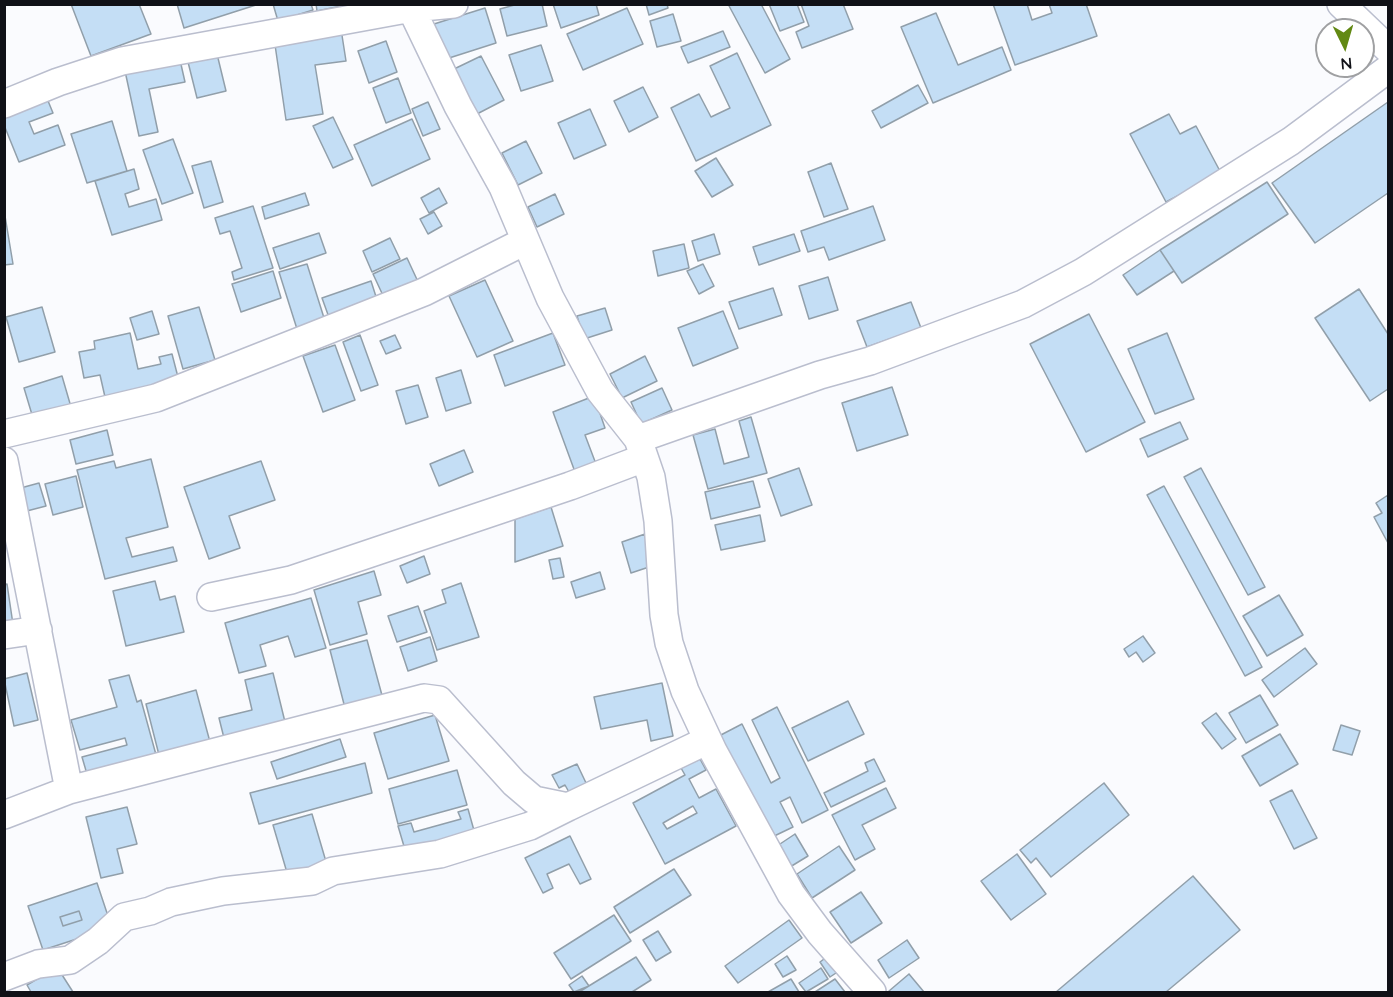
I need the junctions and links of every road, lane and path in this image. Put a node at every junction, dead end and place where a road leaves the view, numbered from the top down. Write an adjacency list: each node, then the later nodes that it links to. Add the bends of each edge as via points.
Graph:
1 (454, 4): 3 (street)
2 (1341, 4): 4 (street)
3 (410, 6): 6 (street, via 122,61); 7 (street, via 458,106 503,187)
4 (1389, 49)
5 (1389, 69): 9 (street, via 1291,141 1083,272 1023,304 870,361 820,375)
6 (4, 104)
7 (525, 241): 8 (street, via 424,292 156,398); 9 (street, via 550,298 600,391)
8 (4, 434)
9 (641, 449): 11 (street, via 570,486 291,580); 14 (street, via 658,520 669,643 685,691)
10 (4, 460): 12 (street)
11 (211, 597)
12 (38, 630): 13 (street); 15 (street)
13 (4, 635)
14 (708, 740): 16 (street); 19 (street, via 791,894)
15 (69, 790): 16 (street, via 424,698 439,700 534,800); 17 (street)
16 (568, 807): 18 (street, via 530,826 440,854 333,871 312,881 223,891 171,902 124,917 70,960 38,964)
17 (4, 815)
18 (4, 977)
19 (872, 993)

